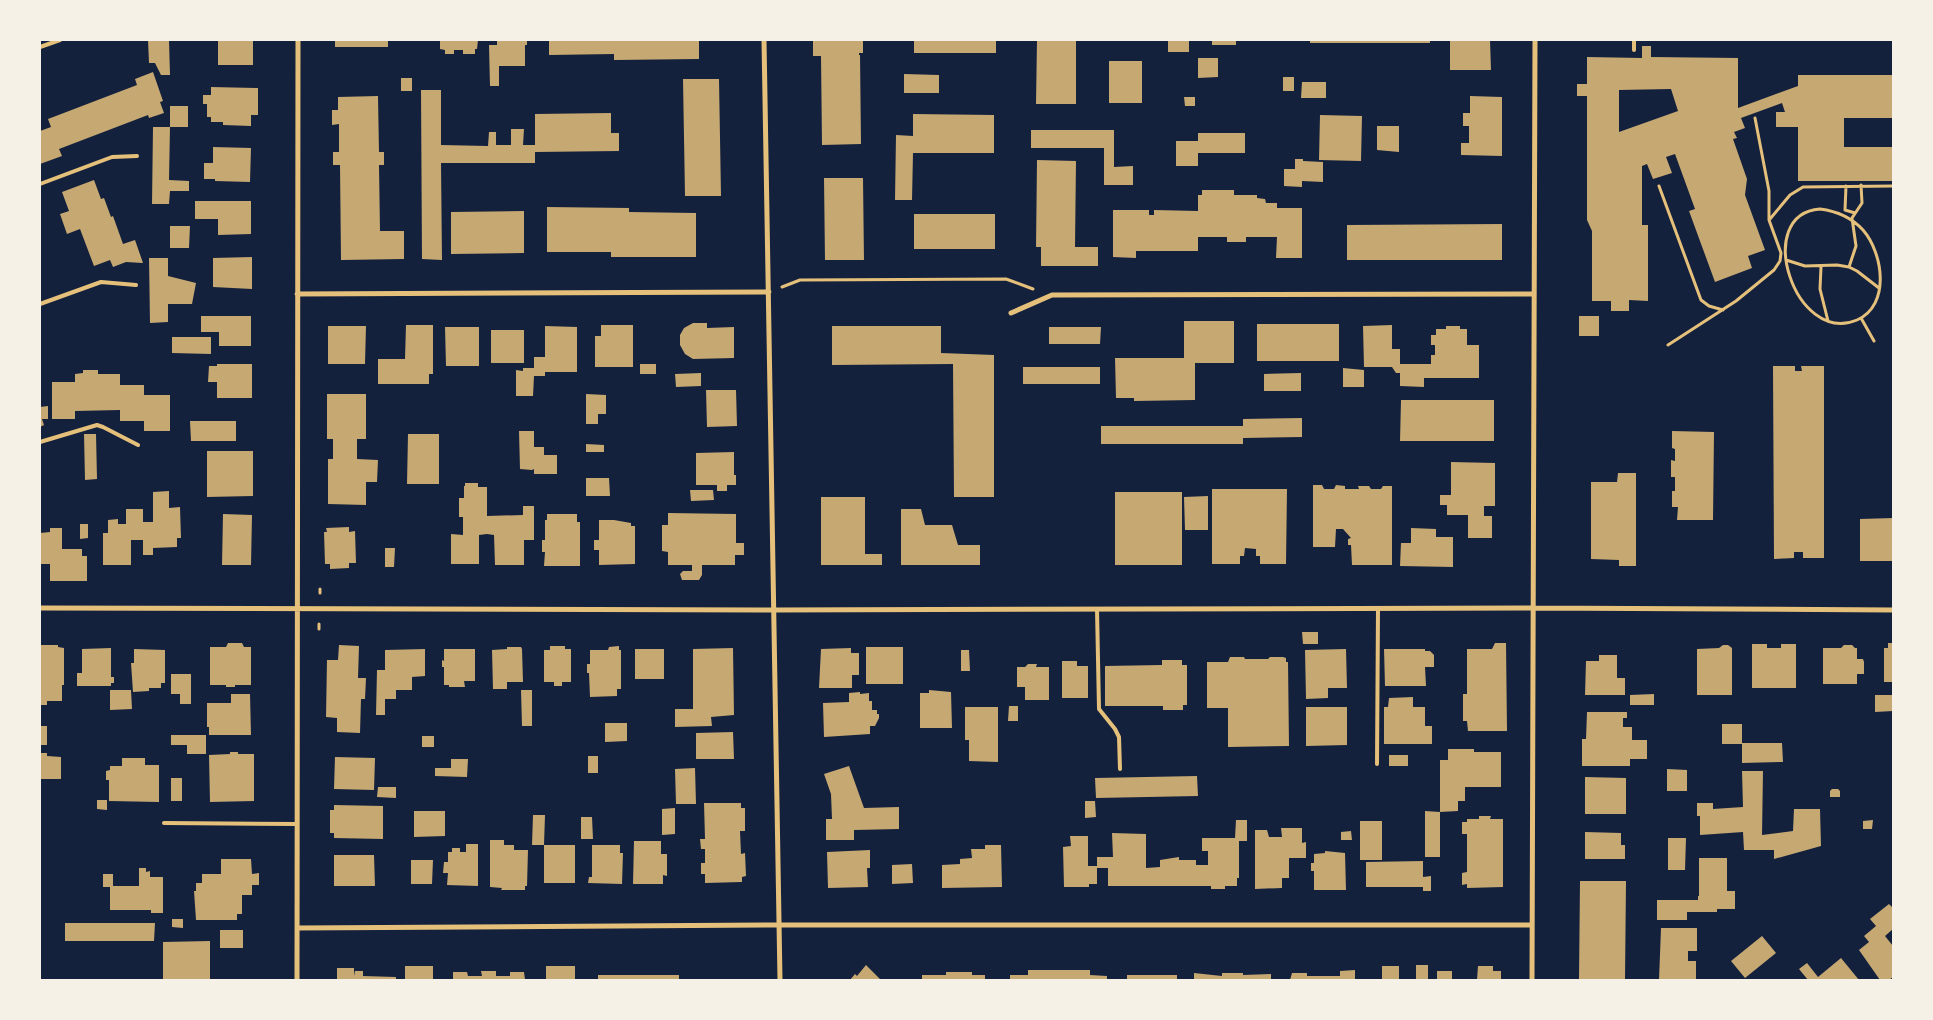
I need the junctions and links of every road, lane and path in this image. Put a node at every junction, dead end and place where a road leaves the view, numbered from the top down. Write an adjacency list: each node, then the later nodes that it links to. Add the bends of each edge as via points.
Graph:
1 (60, 40): 6 (lane)
2 (298, 40): 25 (street)
3 (764, 40): 24 (street)
4 (1535, 40): 26 (street)
5 (1634, 40): 7 (lane)
6 (40, 46)
7 (1634, 50)
8 (1754, 118): 16 (path, via 1768,191)
9 (137, 156): 10 (lane, via 112,157)
10 (40, 184)
11 (1659, 186): 29 (path, via 1701,300)
12 (1846, 186): 13 (path); 15 (path, via 1845,210); 16 (path, via 1803,186 1785,200)
13 (1861, 186): 14 (path); 15 (path, via 1862,203)
14 (1893, 186)
15 (1855, 213): 17 (path)
16 (1769, 220): 18 (path)
17 (1853, 222): 19 (path, via 1820,209 1799,216 1786,236); 21 (path, via 1856,246); 23 (path, via 1872,243 1880,276)
18 (1781, 258): 19 (path); 29 (path, via 1774,270)
19 (1787, 260): 20 (path, via 1805,266); 32 (path, via 1802,302)
20 (1821, 266): 21 (path); 32 (path, via 1820,289)
21 (1849, 267): 23 (path)
22 (136, 285): 28 (lane, via 101,282)
23 (1879, 289): 31 (path, via 1873,306)
24 (769, 292): 25 (street); 27 (path, via 800,280 1006,280); 42 (street)
25 (297, 294): 38 (street)
26 (1533, 294): 27 (street); 39 (street)
27 (1052, 295): 30 (street)
28 (40, 304)
29 (1724, 310): 34 (path)
30 (1011, 314)
31 (1861, 318): 32 (path, via 1843,323); 33 (path)
32 (1828, 321)
33 (1874, 341)
34 (1668, 346)
35 (40, 442): 36 (lane, via 96,425)
36 (138, 445)
37 (40, 608): 38 (street)
38 (297, 608): 42 (street); 49 (street)
39 (1533, 608): 41 (street); 43 (street); 51 (street)
40 (1097, 609): 41 (street); 42 (street); 47 (lane, via 1099,709 1119,737)
41 (1378, 609): 46 (lane)
42 (774, 610): 50 (street)
43 (1893, 610)
44 (319, 624): 45 (path)
45 (319, 629)
46 (1377, 764)
47 (1120, 769)
48 (164, 823): 49 (lane)
49 (297, 824): 52 (street)
50 (779, 925): 51 (street); 52 (street); 54 (street)
51 (1532, 925): 55 (street)
52 (297, 928): 53 (street)
53 (297, 980)
54 (780, 980)
55 (1532, 980)

